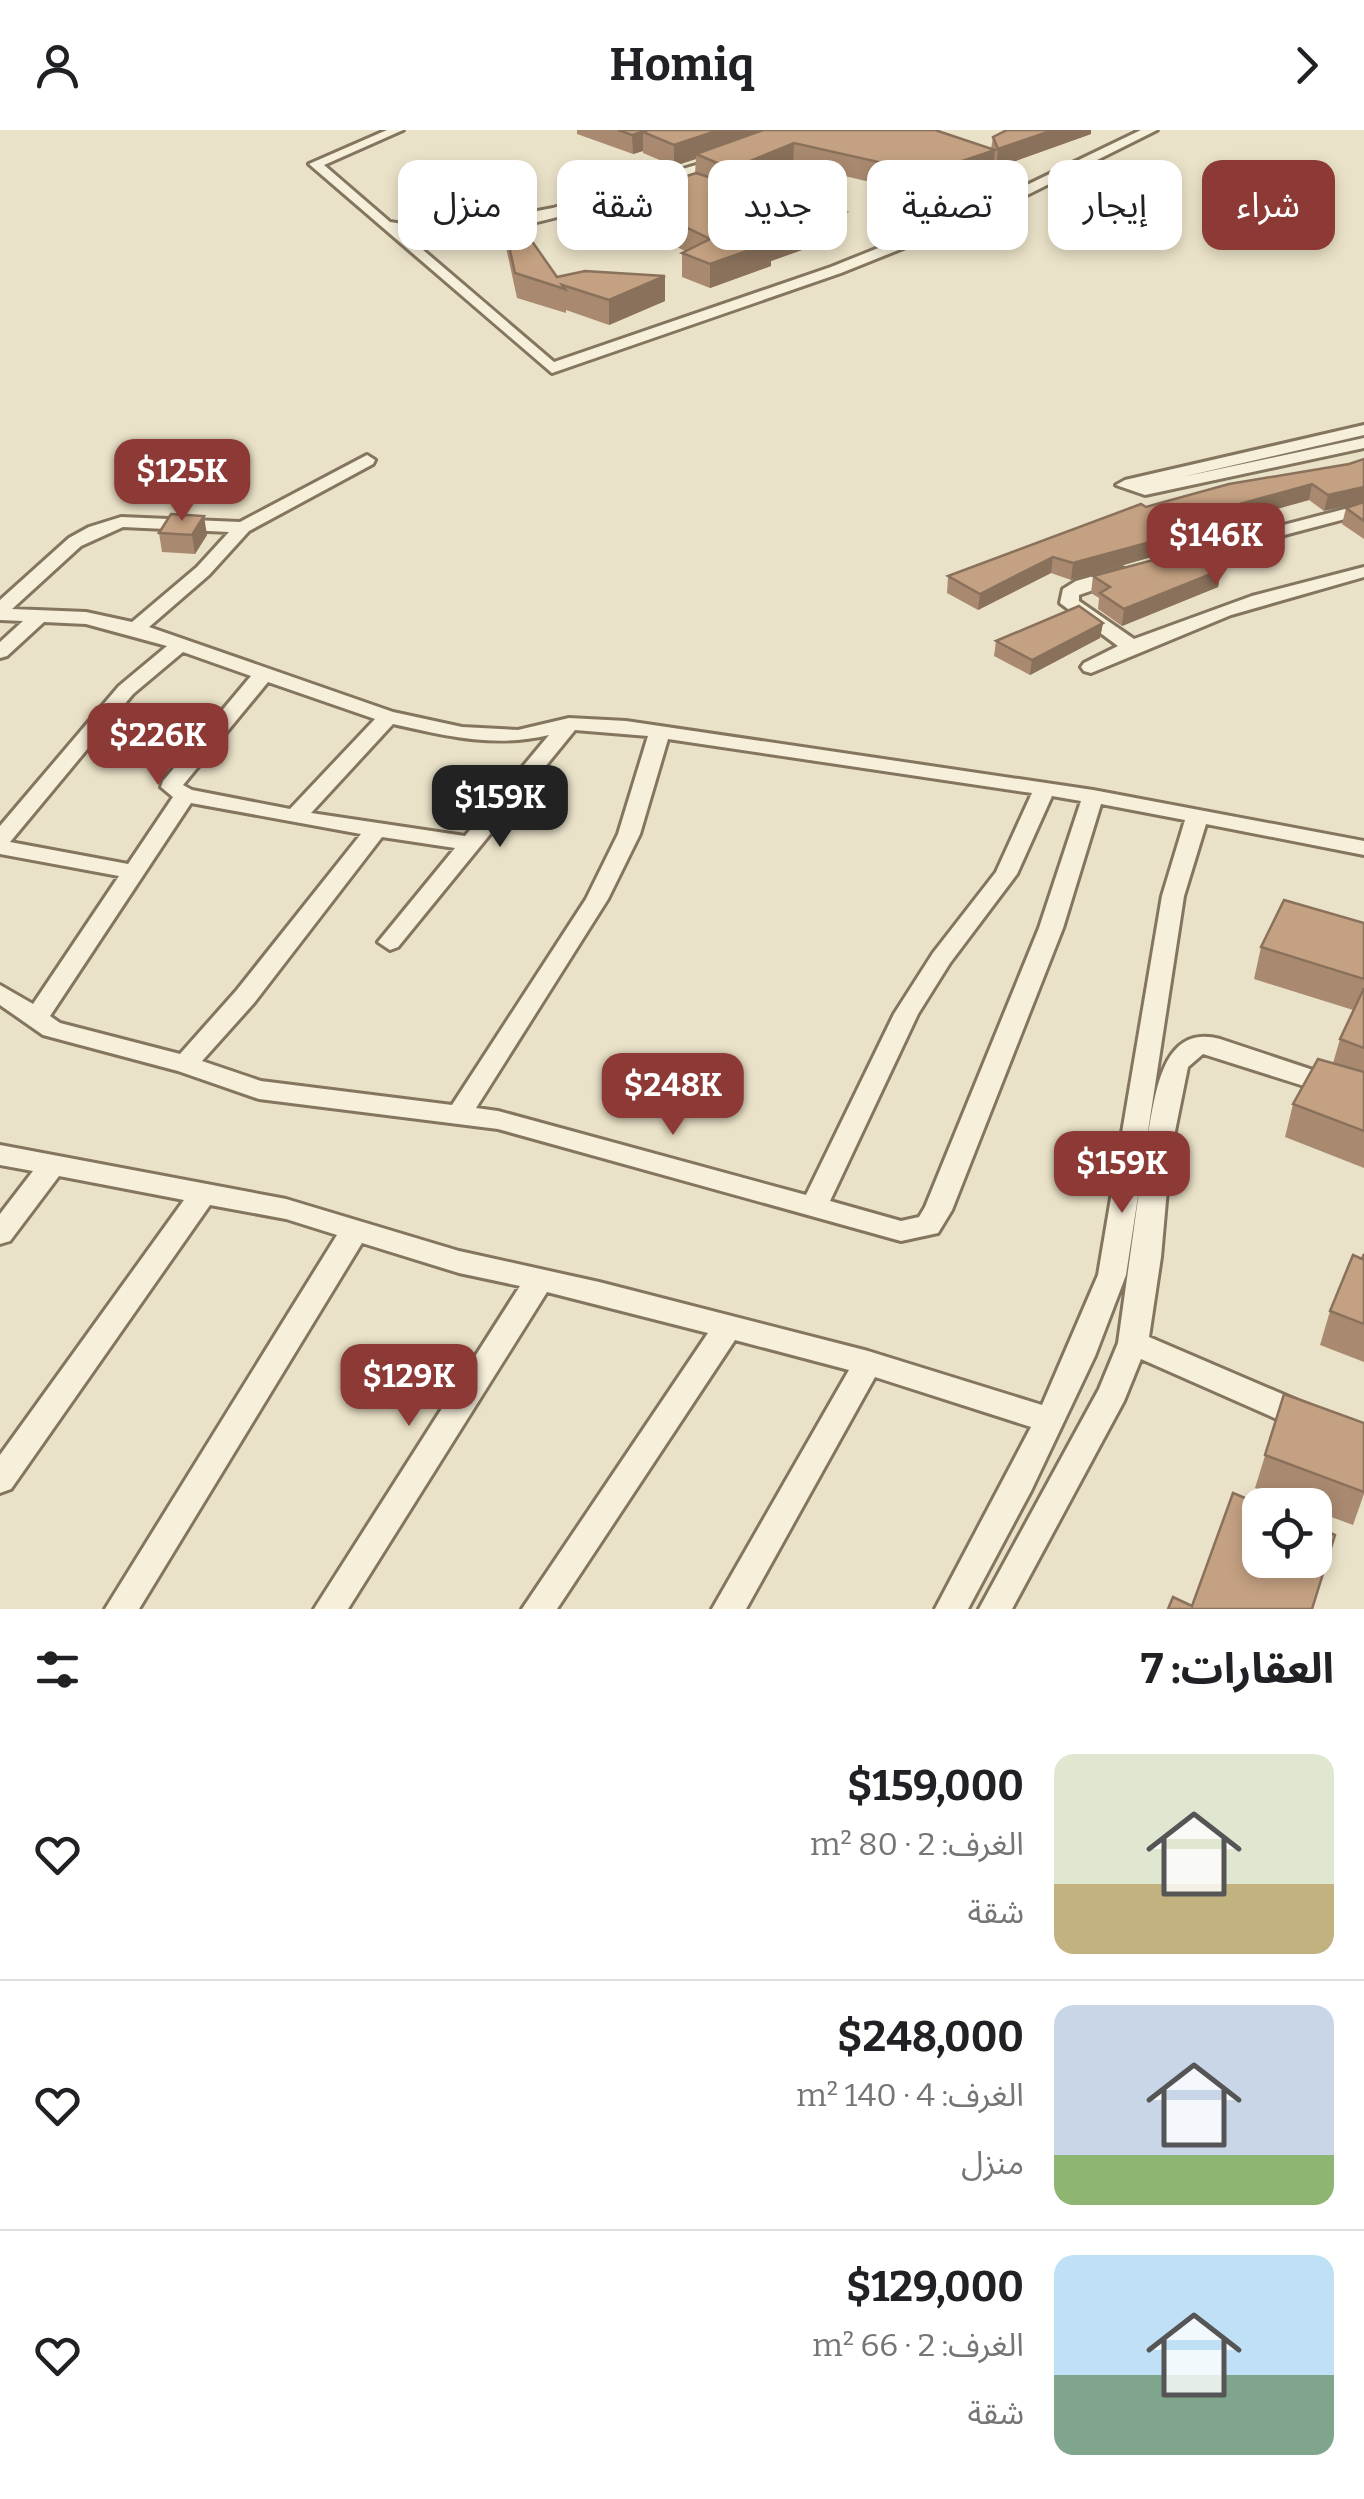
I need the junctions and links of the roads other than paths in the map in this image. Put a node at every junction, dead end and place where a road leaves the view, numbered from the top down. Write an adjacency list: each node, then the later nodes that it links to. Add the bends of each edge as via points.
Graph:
1 (397, 130): 6 (street, via 315,164)
2 (1121, 130): 10 (street, via 966,204)
3 (1151, 130): 10 (street, via 904,243 552,368)
4 (743, 152): 5 (street)
5 (537, 212)
6 (382, 223): 7 (street); 9 (street)
7 (398, 227)
8 (432, 250): 9 (street)
9 (426, 260): 10 (street)
10 (537, 358)
11 (1364, 430): 12 (street, via 1125,485 1145,490)
12 (1364, 443)
13 (367, 460): 15 (street)
14 (1364, 509): 21 (street, via 1070,593 1076,611)
15 (243, 527): 17 (street, via 121,522 95,531); 19 (street)
16 (1364, 572): 21 (street, via 1271,594)
17 (0, 612): 18 (street)
18 (40, 614): 19 (street); 22 (street)
19 (136, 630): 20 (street)
20 (181, 644): 24 (street); 34 (street, via 126,690)
21 (1131, 646): 23 (street)
22 (0, 652)
23 (1091, 667)
24 (265, 672): 25 (street); 29 (street, via 174,781 172,787)
25 (388, 717): 26 (street, via 496,736); 32 (street)
26 (569, 724): 27 (street); 35 (street)
27 (660, 732): 28 (street); 43 (street, via 629,834 597,898)
28 (1045, 789): 30 (street); 47 (street, via 1006,874 906,1014)
29 (185, 795): 32 (street); 37 (street)
30 (1093, 796): 31 (street); 47 (street, via 1051,928 928,1226 901,1231)
31 (1198, 814): 36 (street); 54 (street, via 1173,896 1112,1275)
32 (294, 817): 33 (street)
33 (376, 830): 35 (street); 41 (street)
34 (0, 843): 37 (street)
35 (470, 844): 38 (street)
36 (1364, 848)
37 (135, 872): 40 (street)
38 (390, 942)
39 (0, 993): 40 (street)
40 (36, 1019): 41 (street, via 52,1030)
41 (185, 1064): 43 (street, via 278,1093)
42 (1364, 1096): 52 (street, via 1211,1045 1183,1054 1157,1156)
43 (460, 1113): 47 (street)
44 (0, 1155): 45 (street)
45 (52, 1166): 46 (street); 49 (street)
46 (204, 1192): 48 (street); 56 (street)
47 (814, 1207)
48 (355, 1230): 50 (street); 57 (street)
49 (0, 1234)
50 (540, 1281): 51 (street); 58 (street)
51 (728, 1327): 53 (street); 59 (street)
52 (1132, 1343): 55 (street); 62 (street, via 1113,1392)
53 (868, 1363): 54 (street); 60 (street)
54 (1050, 1420): 61 (street)
55 (1328, 1428)
56 (0, 1480)
57 (121, 1609)
58 (330, 1609)
59 (538, 1609)
60 (728, 1609)
61 (951, 1609)
62 (995, 1609)

